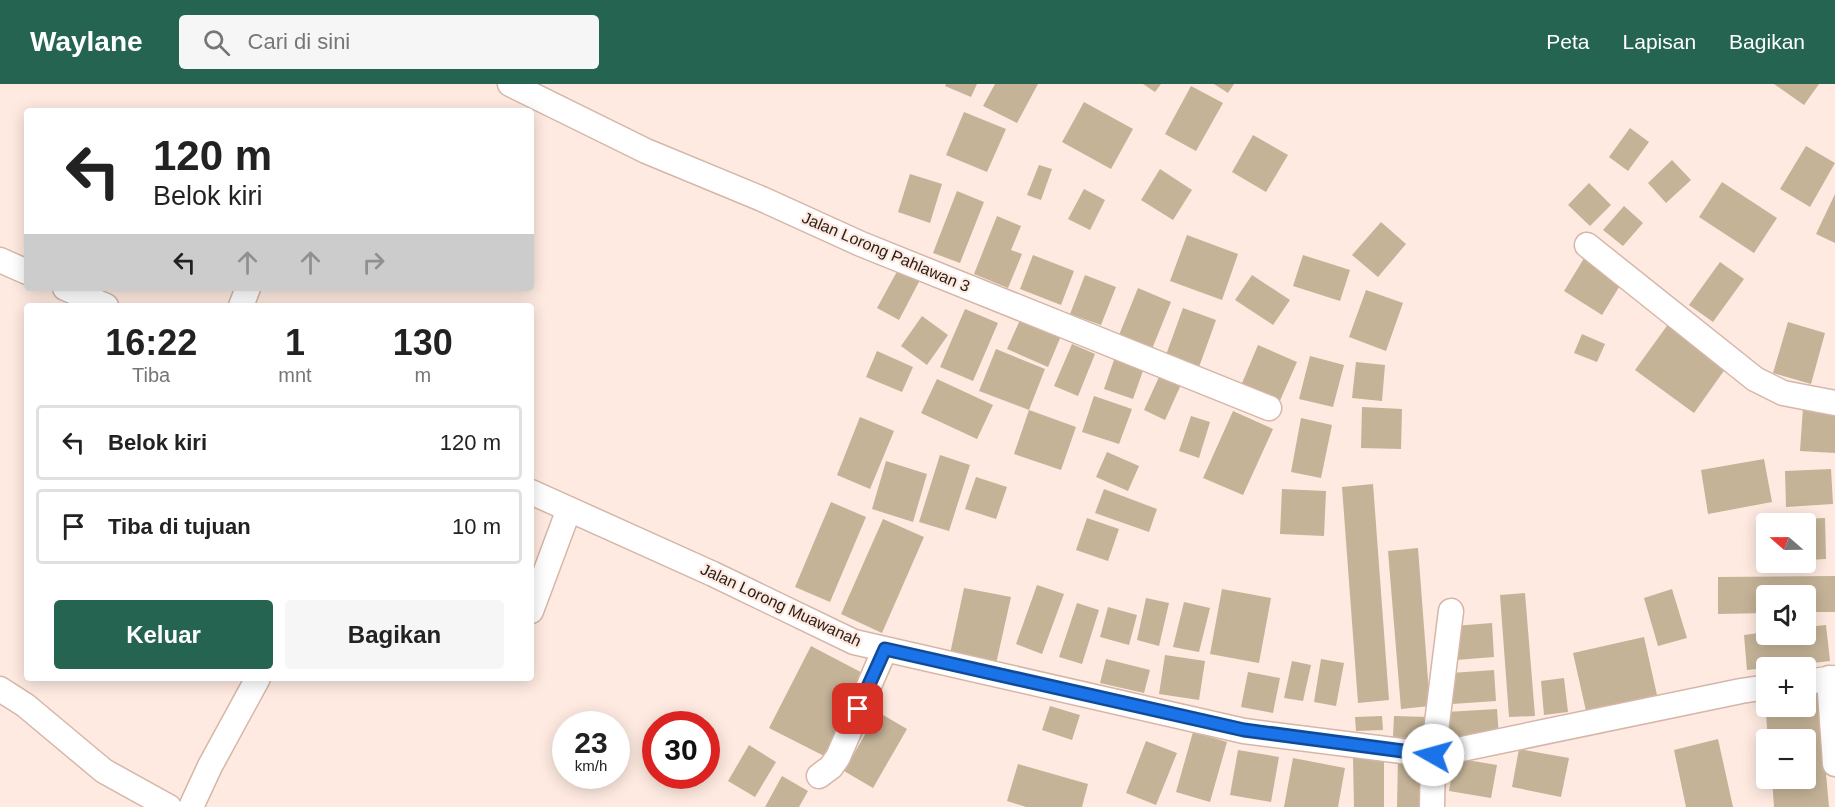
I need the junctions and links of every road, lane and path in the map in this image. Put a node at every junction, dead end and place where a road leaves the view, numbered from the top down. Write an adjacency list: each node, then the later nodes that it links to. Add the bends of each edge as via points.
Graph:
1 (510, 84): 8 (street, Jalan Lorong Pahlawan 3, via 646,151 861,244)
2 (1587, 245): 7 (street, via 1755,379 1783,393)
3 (0, 260): 4 (street)
4 (24, 271)
5 (71, 291): 6 (street)
6 (99, 303)
7 (1835, 403)
8 (1269, 408)
9 (534, 493): 10 (street, Jalan Lorong Muawanah)
10 (569, 509): 11 (street); 13 (street, Jalan Lorong Muawanah, via 854,642)
11 (534, 603)
12 (1451, 611): 18 (street)
13 (885, 649): 18 (street, Jalan Lorong Muawanah, via 1244,730); 20 (street, via 838,757)
14 (1823, 679): 19 (street)
15 (256, 681): 22 (street)
16 (0, 689): 21 (street, via 104,771)
17 (1756, 689): 18 (street, Jalan Lorong Muawanah)
18 (1433, 755): 23 (street)
19 (1835, 764)
20 (819, 776)
21 (169, 807)
22 (191, 807)
23 (1432, 807)

